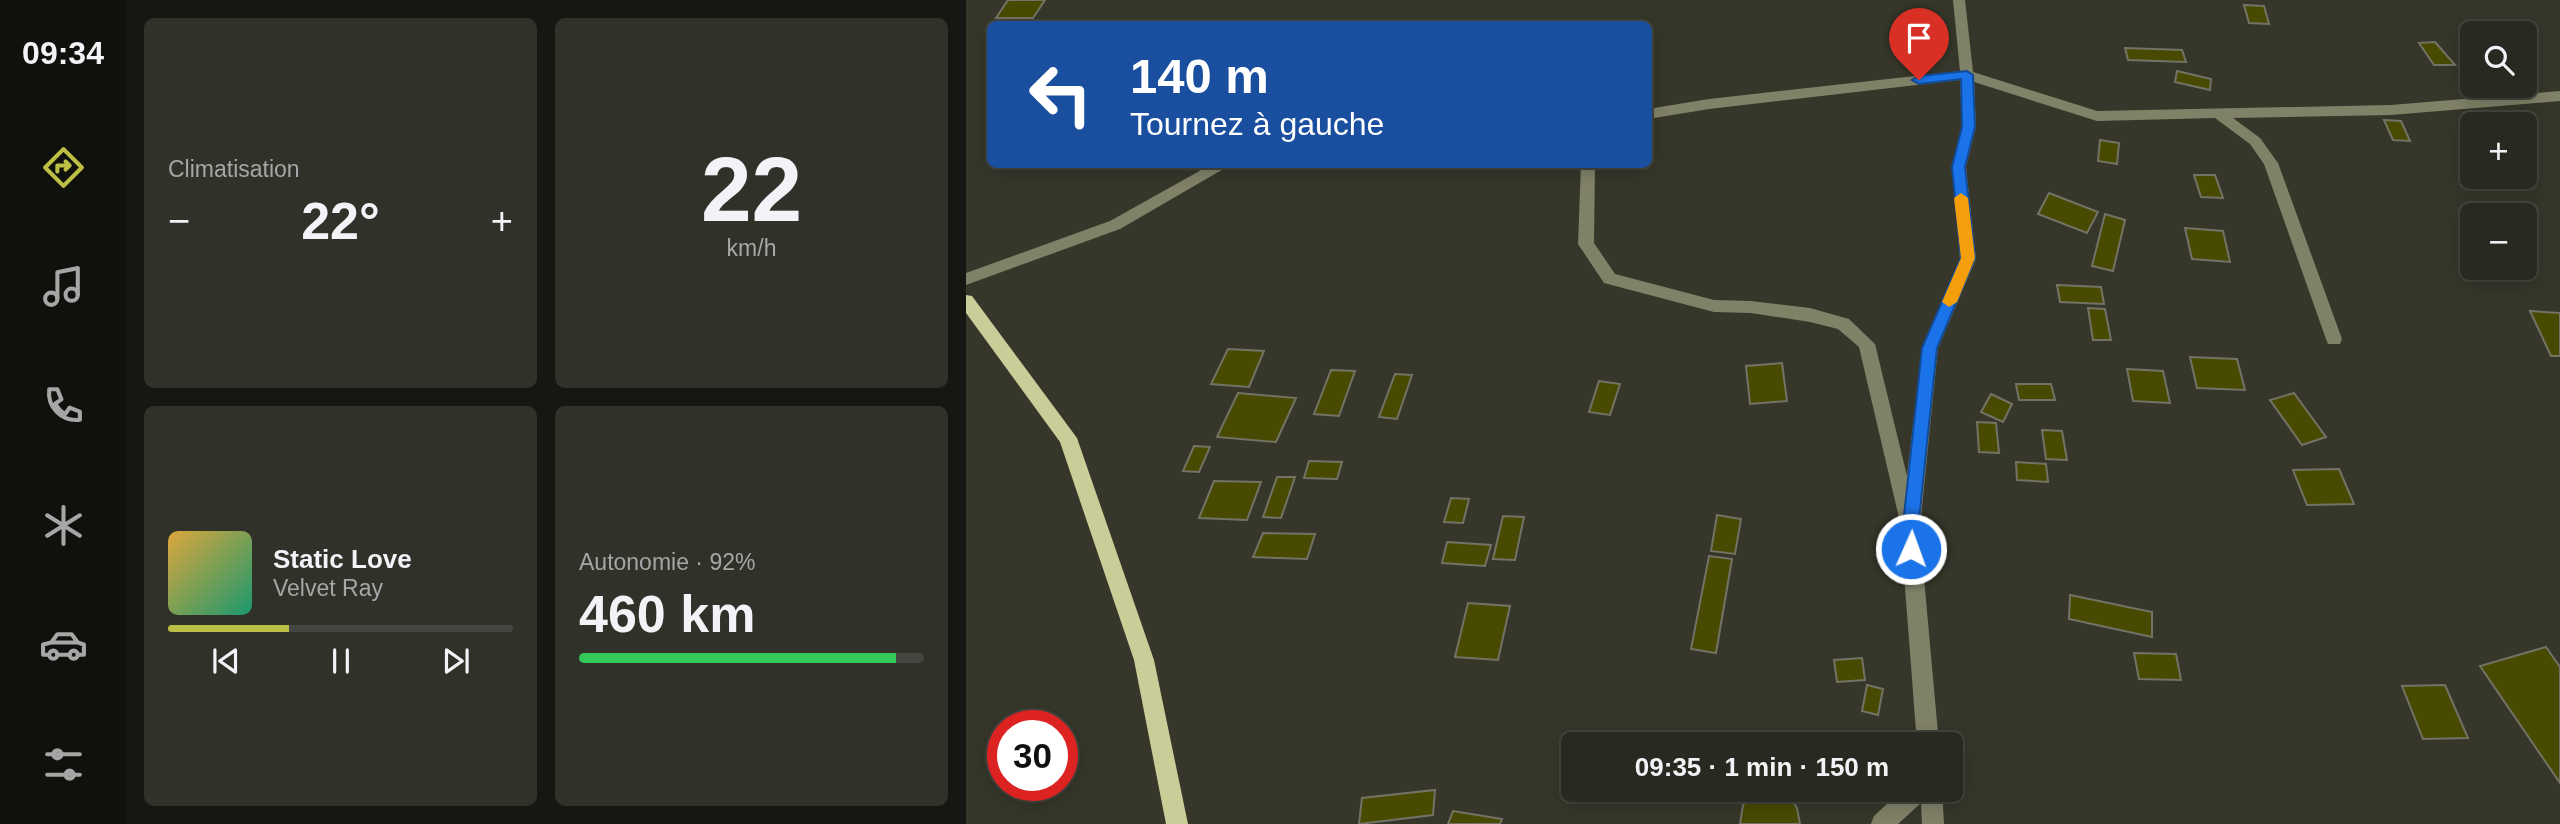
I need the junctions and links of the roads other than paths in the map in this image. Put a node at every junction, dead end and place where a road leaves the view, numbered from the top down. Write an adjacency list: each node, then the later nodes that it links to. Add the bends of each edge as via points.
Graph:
1 (1959, 0): 2 (street)
2 (1967, 75): 4 (street); 5 (street, via 2097,116); 11 (street, via 1969,127 1959,167 1968,258 1930,348 1912,524)
3 (2560, 96): 5 (street, via 2391,110)
4 (1652, 113)
5 (2216, 113): 10 (street, via 2255,141 2271,163)
6 (1218, 168): 8 (street, via 1115,225)
7 (1588, 168): 11 (street, via 1586,244 1611,279 1714,306 1821,318 1843,324 1867,344)
8 (966, 279)
9 (966, 301): 15 (main road, via 1068,438 1144,660)
10 (2334, 339)
11 (1909, 522): 12 (street)
12 (1927, 732)
13 (1905, 802): 16 (street)
14 (1932, 802): 17 (street)
15 (1177, 824)
16 (1882, 824)
17 (1933, 824)

